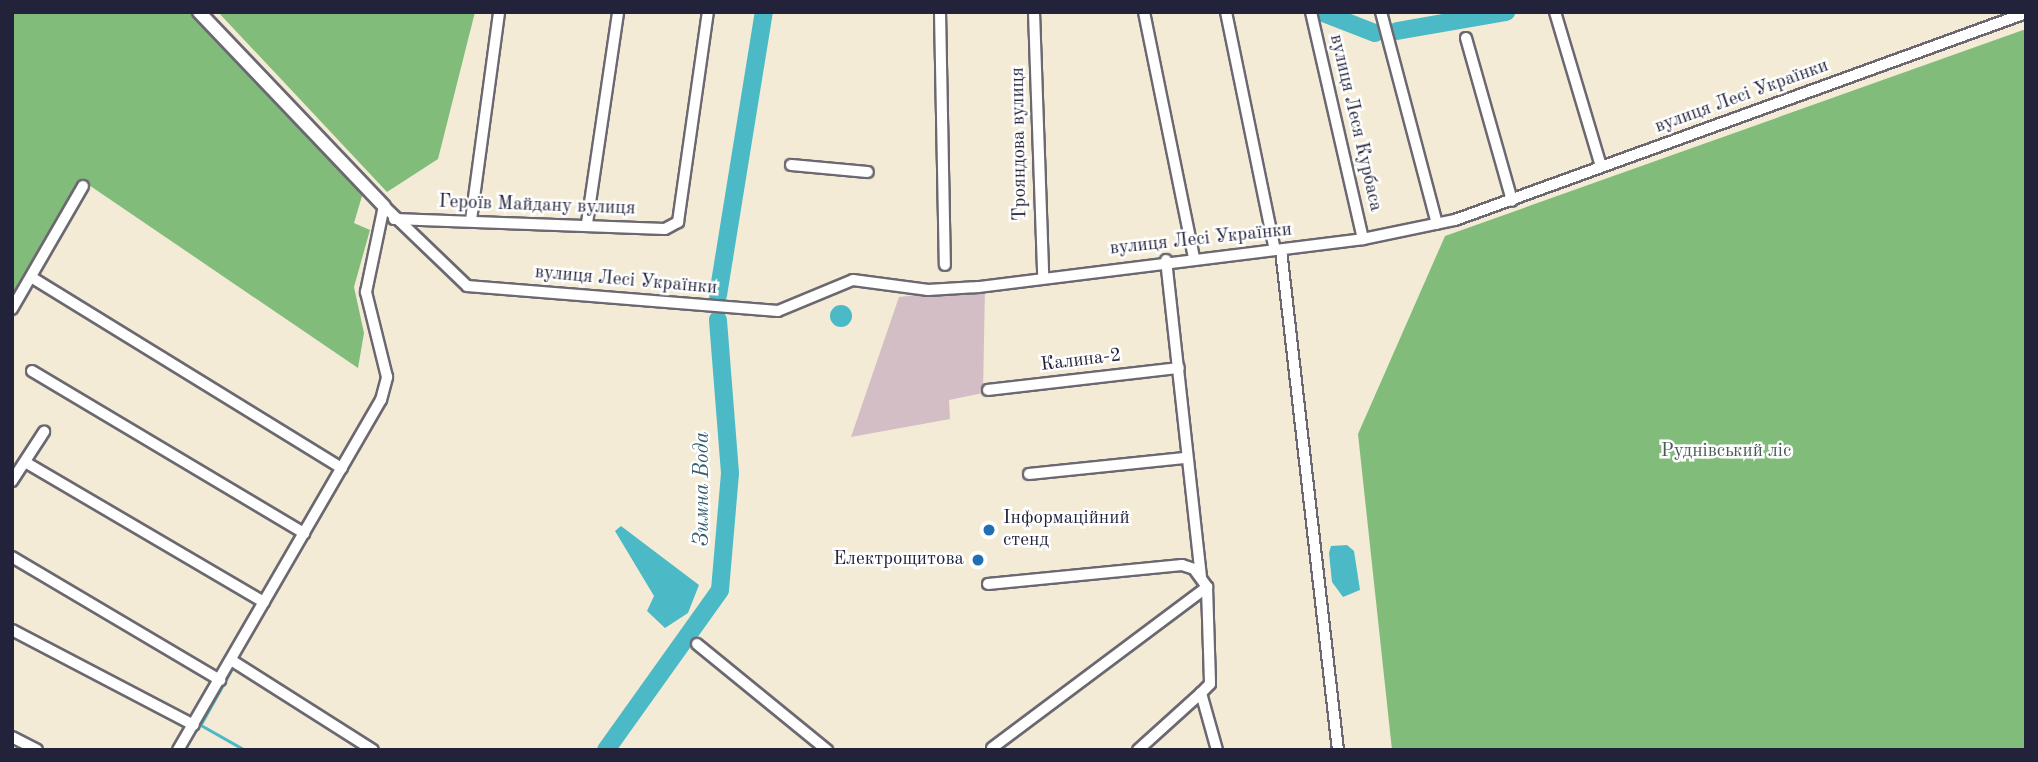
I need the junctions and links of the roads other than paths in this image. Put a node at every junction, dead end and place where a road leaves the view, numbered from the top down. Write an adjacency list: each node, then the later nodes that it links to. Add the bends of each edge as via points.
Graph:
1 (200, 12): 19 (street)
2 (499, 12): 21 (street)
3 (618, 12): 22 (street)
4 (708, 12): 22 (street, Героїв Майдану вулиця, via 678,222 665,229)
5 (940, 12): 28 (street)
6 (1034, 12): 29 (street, Трояндова вулиця)
7 (1144, 12): 26 (street)
8 (1226, 12): 25 (street)
9 (1381, 12): 23 (street)
10 (1555, 12): 15 (street)
11 (2026, 13): 15 (street, вулиця Лесі Українки)
12 (1311, 14): 24 (street, вулиця Леся Курбаса)
13 (1466, 38): 18 (street)
14 (791, 165): 16 (street)
15 (1601, 166): 18 (street, вулиця Лесі Українки)
16 (868, 172)
17 (83, 186): 30 (street)
18 (1512, 201): 23 (street, вулиця Лесі Українки)
19 (384, 206): 20 (street, вулиця Лесі Українки); 38 (street, via 366,292 387,377 370,425)
20 (394, 219): 21 (street, Героїв Майдану вулиця); 29 (street, вулиця Лесі Українки, via 467,286 778,311 853,280 928,290)
21 (471, 220): 22 (street, Героїв Майдану вулиця)
22 (587, 223)
23 (1437, 224): 24 (street, вулиця Лесі Українки)
24 (1363, 239): 25 (street, вулиця Лесі Українки)
25 (1278, 250): 26 (street, вулиця Лесі Українки); 61 (street)
26 (1195, 257): 27 (street, вулиця Лесі Українки)
27 (1166, 260): 29 (street, вулиця Лесі Українки); 32 (street)
28 (945, 265)
29 (1043, 274)
30 (30, 277): 31 (street); 38 (street)
31 (12, 309)
32 (1179, 368): 34 (street, Калина-2); 36 (street)
33 (32, 371): 41 (street)
34 (988, 390)
35 (44, 432): 37 (street)
36 (1184, 458): 39 (street); 43 (street)
37 (25, 462): 40 (street); 46 (street)
38 (342, 468): 41 (street)
39 (1029, 474)
40 (12, 481)
41 (304, 533): 46 (street)
42 (12, 557): 50 (street)
43 (1201, 575): 44 (street, via 1182,565); 45 (street)
44 (988, 584)
45 (1204, 590): 51 (street, via 1210,684); 54 (street)
46 (264, 602): 49 (street)
47 (12, 630): 52 (street)
48 (697, 644): 58 (street)
49 (231, 660): 50 (street); 57 (street)
50 (220, 680): 52 (street)
51 (1201, 693): 59 (street); 60 (street)
52 (194, 725): 56 (street)
53 (12, 737): 55 (street)
54 (992, 748)
55 (37, 750)
56 (178, 750)
57 (373, 750)
58 (827, 750)
59 (1138, 750)
60 (1217, 750)
61 (1338, 750)

